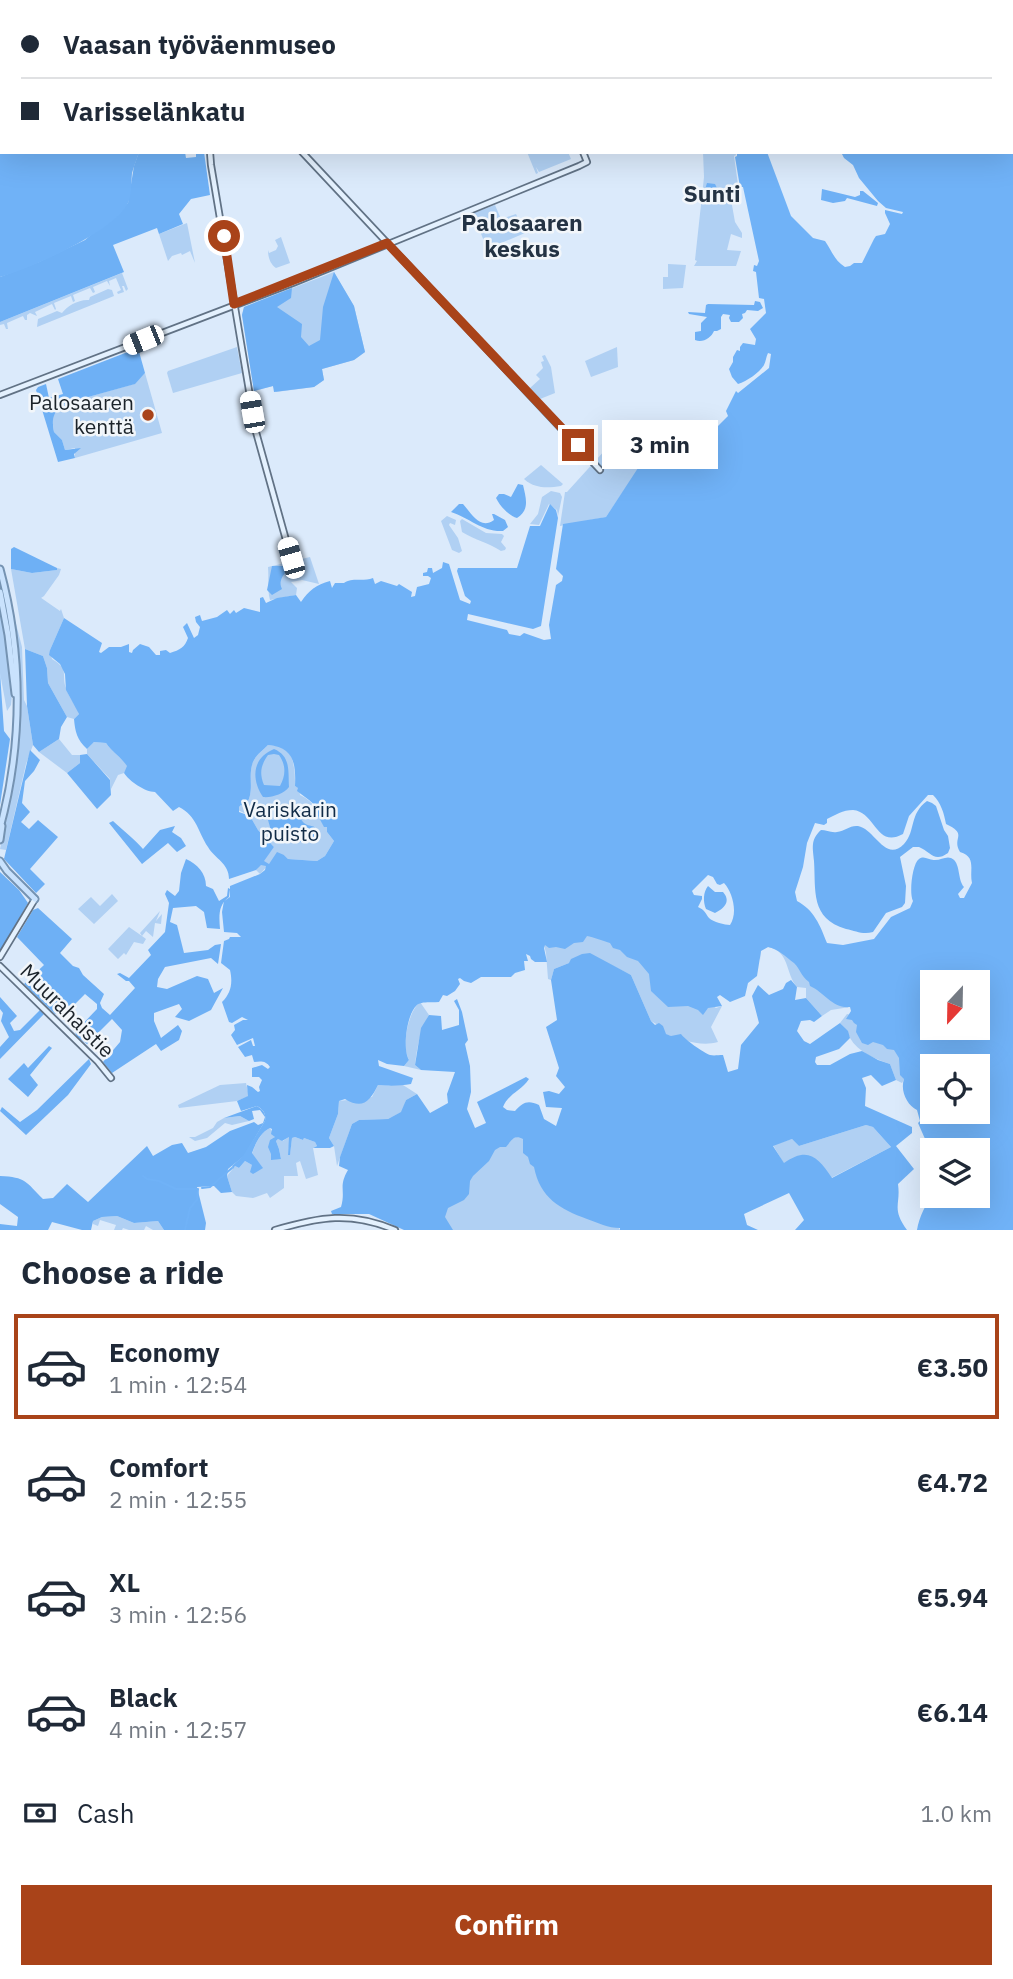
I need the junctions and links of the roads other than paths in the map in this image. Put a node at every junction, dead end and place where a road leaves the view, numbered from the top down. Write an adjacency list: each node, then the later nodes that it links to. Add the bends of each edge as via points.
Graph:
1 (211, 154): 5 (street)
2 (304, 154): 4 (street)
3 (584, 154): 4 (street, via 587,162)
4 (387, 243): 5 (street); 7 (street)
5 (234, 304): 6 (street); 8 (street, via 256,432)
6 (0, 395)
7 (600, 470)
8 (291, 558)
9 (0, 569): 11 (main road, via 14,635)
10 (0, 592): 11 (main road)
11 (16, 708): 12 (main road)
12 (7, 797): 13 (main road); 14 (main road)
13 (5, 809): 15 (main road); 16 (main road)
14 (0, 820)
15 (0, 828)
16 (0, 840)
17 (0, 860): 19 (main road)
18 (0, 868): 19 (main road)
19 (7, 871): 20 (main road)
20 (35, 899): 21 (street)
21 (0, 957)
22 (0, 966): 23 (street, Muurahaistie)
23 (111, 1078)
24 (275, 1230): 25 (street, via 341,1217)
25 (395, 1230)

